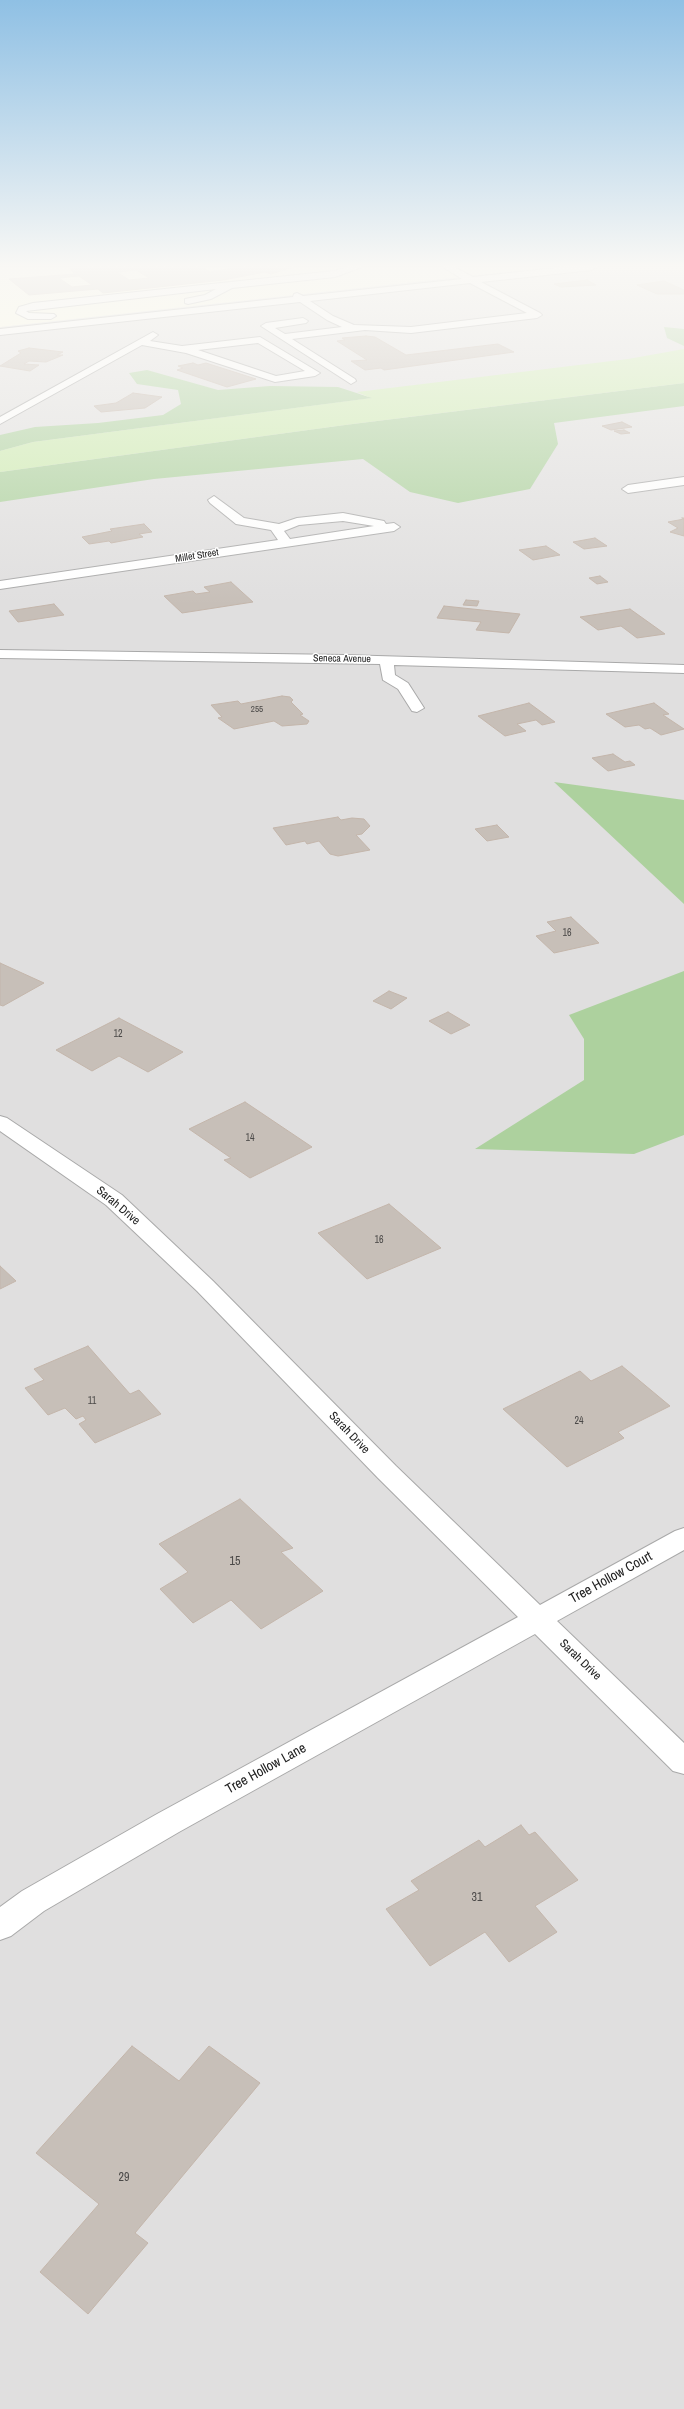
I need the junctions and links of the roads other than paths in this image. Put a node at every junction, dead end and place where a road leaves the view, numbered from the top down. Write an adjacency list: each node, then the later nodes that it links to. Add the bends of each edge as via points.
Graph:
1 (74, 379): 2 (street)
2 (0, 421)
3 (684, 481): 4 (street)
4 (628, 489)
5 (214, 500): 6 (street, via 240,521)
6 (279, 528): 7 (street, via 277,531); 7 (street, Millet Street, via 297,522 335,517 360,519 391,528)
7 (286, 542): 8 (street, Millet Street)
8 (0, 585)
9 (0, 654): 10 (street, Seneca Avenue)
10 (387, 660): 11 (street, Seneca Avenue); 12 (street, via 388,677 403,686)
11 (684, 669)
12 (417, 708)
13 (0, 1122): 15 (street, Sarah Drive, via 114,1200 205,1286 387,1472)
14 (684, 1538): 15 (street, Tree Hollow Court)
15 (538, 1619): 16 (street, Sarah Drive); 17 (street, Tree Hollow Lane, via 168,1823 34,1901)
16 (684, 1762)
17 (0, 1926)

